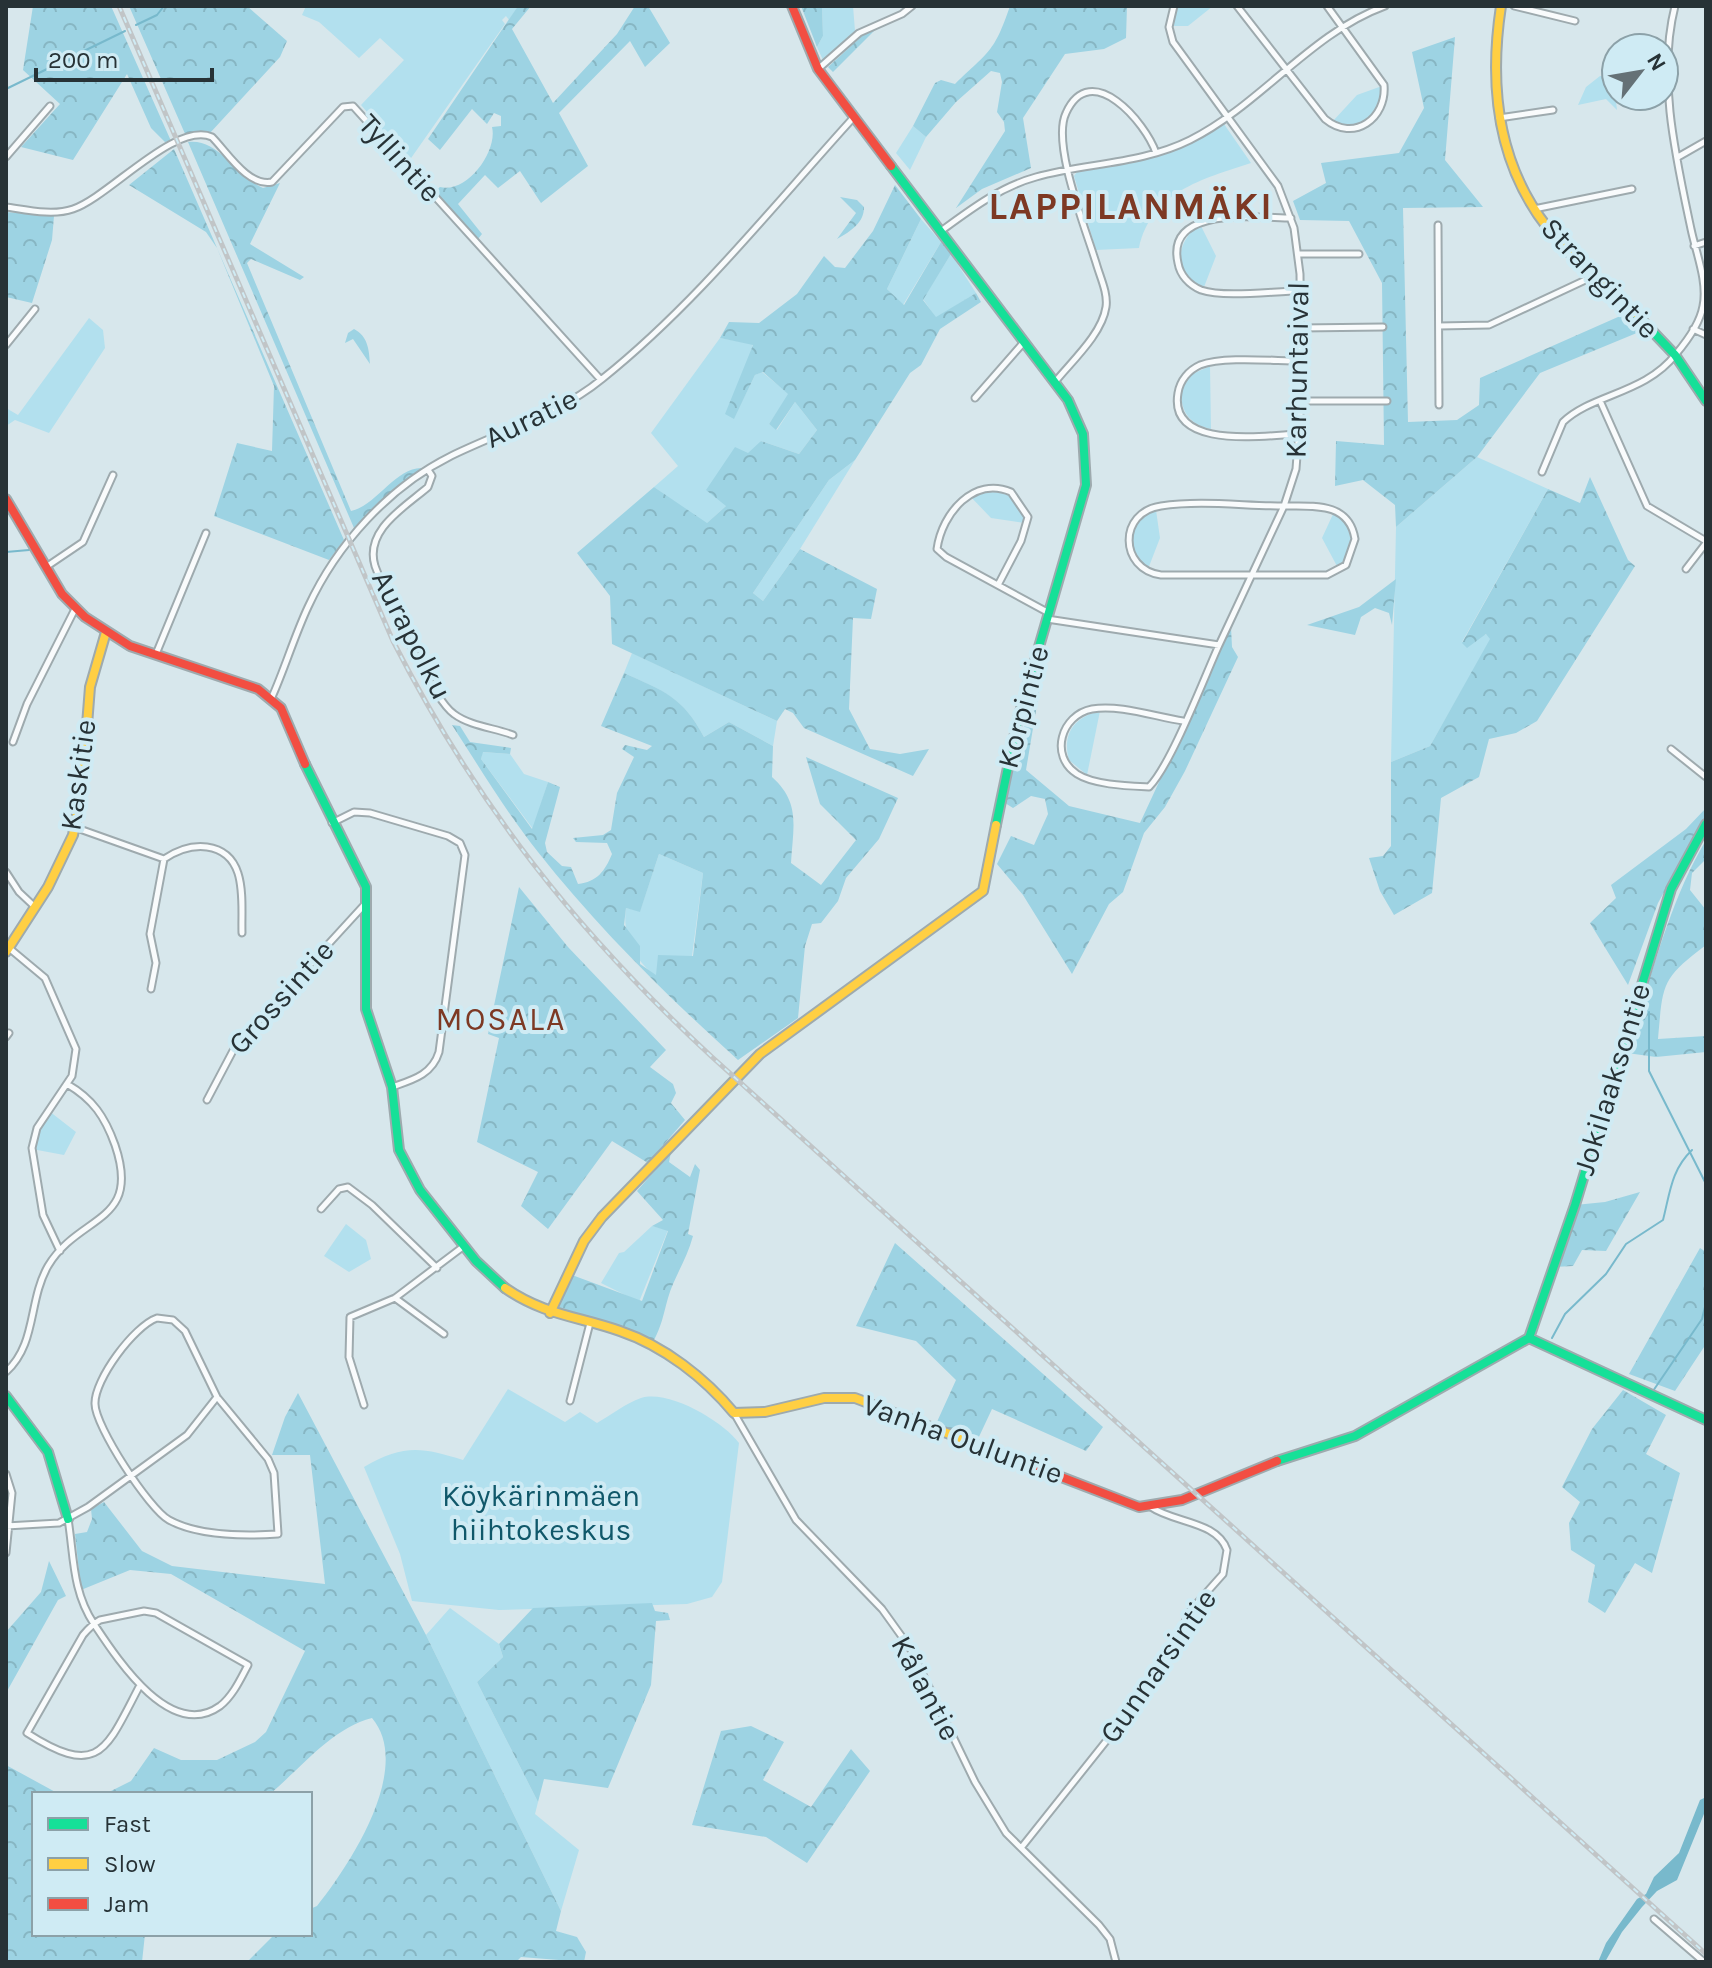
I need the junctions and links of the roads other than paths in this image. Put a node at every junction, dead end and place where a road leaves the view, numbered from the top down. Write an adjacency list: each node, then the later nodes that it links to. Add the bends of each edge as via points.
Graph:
1 (792, 6): 12 (street, Korpintie)
2 (912, 6): 12 (street, via 859,33)
3 (1174, 6): 16 (street, Karhuntaival, via 1169,27 1173,42)
4 (1237, 6): 13 (street)
5 (1327, 6): 11 (street)
6 (1385, 6): 11 (street)
7 (1501, 6): 18 (street, Strangintie, via 1493,66)
8 (1514, 6): 10 (street)
9 (1675, 6): 22 (street, via 1667,59)
10 (1575, 21)
11 (1343, 28): 13 (street); 13 (street, via 1384,85 1383,108 1375,119 1353,128 1330,123)
12 (818, 69): 17 (street, Korpintie)
13 (1287, 71): 16 (street)
14 (50, 106): 21 (street)
15 (1553, 110): 18 (street)
16 (1228, 116): 20 (street, via 1200,135); 27 (street, Karhuntaival, via 1269,172)
17 (854, 117): 29 (street, Korpintie); 46 (street, Auratie, via 669,320)
18 (1498, 119): 26 (street, Strangintie, via 1508,157)
19 (1706, 141): 22 (street)
20 (1156, 153): 23 (street); 23 (street, via 1118,100 1103,93 1087,95 1068,109 1063,121)
21 (6, 157)
22 (1678, 157): 31 (street)
23 (1069, 170): 29 (street, via 991,195); 47 (street, via 1107,303 1098,327)
24 (1632, 189): 26 (street)
25 (6, 207): 46 (street, Tyllintie, via 51,212 77,208 175,142 203,134 252,178 272,182 343,107 353,106)
26 (1533, 209): 34 (street, Strangintie)
27 (1291, 218): 32 (street, Karhuntaival); 35 (street, via 1198,222 1180,241 1178,262 1188,282 1207,291)
28 (1438, 225): 37 (street)
29 (941, 231): 42 (street, Korpintie)
30 (1706, 242): 31 (street)
31 (1694, 246): 40 (street, via 1704,297)
32 (1299, 254): 33 (street); 35 (street, Karhuntaival)
33 (1359, 254)
34 (1595, 276): 37 (street, via 1489,325); 44 (street, Strangintie)
35 (1300, 291): 39 (street, Karhuntaival)
36 (35, 309): 43 (street)
37 (1439, 326): 53 (street)
38 (1383, 327): 39 (street)
39 (1300, 328): 45 (street, Karhuntaival)
40 (1693, 329): 41 (street); 44 (street)
41 (1706, 335)
42 (1024, 342): 47 (street, Korpintie); 48 (street)
43 (6, 345)
44 (1675, 356): 51 (street, Strangintie); 52 (street, via 1642,383)
45 (1300, 361): 49 (street, Karhuntaival); 54 (street, via 1201,364 1184,378 1177,399 1184,420 1202,433)
46 (601, 380): 55 (street, Auratie, via 574,400)
47 (1055, 382): 67 (street, Korpintie, via 1079,422 1088,473)
48 (975, 398)
49 (1301, 401): 50 (street); 54 (street, Karhuntaival)
50 (1387, 401)
51 (1706, 401)
52 (1601, 403): 56 (street, via 1563,422); 61 (street, via 1647,506)
53 (1439, 405)
54 (1300, 434): 59 (street, Karhuntaival)
55 (428, 470): 71 (street, Auratie, via 372,515 337,557 307,608); 73 (street, Aurapolku, via 428,487 377,537 375,566 446,707 460,718)
56 (1542, 472)
57 (113, 475): 62 (street, via 83,542)
58 (6, 499): 62 (street)
59 (1284, 506): 64 (street, Karhuntaival); 64 (street, via 1326,507 1342,514 1354,533 1352,556 1342,569 1327,575); 64 (street, via 1161,506 1140,515 1129,531 1132,558 1150,573)
60 (206, 533): 70 (street)
61 (1706, 542): 63 (street)
62 (45, 567): 66 (street)
63 (1686, 569)
64 (1250, 576): 69 (street, Karhuntaival)
65 (998, 585): 65 (street, via 937,549 966,496 989,487 1011,492 1025,509 1026,528); 67 (street)
66 (75, 609): 68 (street); 74 (street)
67 (1048, 616): 69 (street); 95 (street, Korpintie, via 1006,769 983,891 760,1054 730,1083 602,1217 584,1241)
68 (106, 632): 70 (street); 79 (street, Kaskitie, via 90,687)
69 (1219, 645): 72 (street, Karhuntaival)
70 (156, 655): 71 (street)
71 (272, 697): 77 (street, via 290,722)
72 (1183, 721): 72 (street, Karhuntaival, via 1149,787 1087,778 1072,770 1063,756 1065,728 1092,709)
73 (513, 735)
74 (13, 742)
75 (1671, 749): 76 (street)
76 (1706, 777)
77 (332, 823): 82 (street, via 360,869); 88 (street, via 354,812 370,813 448,836 460,843 465,855 436,1061 423,1074)
78 (1706, 824): 98 (street, Jokilaaksontie, via 1671,889)
79 (74, 827): 80 (street); 83 (street, Kaskitie)
80 (164, 859): 84 (street, via 202,846 231,859 240,877); 86 (street, via 150,934 156,963)
81 (6, 872): 83 (street)
82 (367, 903): 88 (street, via 366,1009); 89 (street, Grossintie, via 236,1045)
83 (36, 907): 85 (street, Kaskitie)
84 (242, 933)
85 (7, 950): 87 (street, via 41,972 57,999 76,1049 76,1068)
86 (151, 989)
87 (67, 1084): 92 (street, via 37,1128 32,1148 43,1215); 92 (street, via 101,1112 124,1179 113,1205)
88 (392, 1087): 91 (street, via 399,1150 420,1190)
89 (207, 1100)
90 (321, 1209): 93 (street, via 339,1189 348,1187)
91 (464, 1246): 93 (street); 95 (street, via 500,1285)
92 (60, 1251): 99 (street, via 42,1280 24,1351)
93 (437, 1268): 94 (street)
94 (395, 1298): 97 (street); 103 (street, via 350,1317 349,1357)
95 (550, 1313): 96 (street)
96 (590, 1322): 102 (street); 104 (street, via 622,1331 691,1370)
97 (444, 1334)
98 (1529, 1338): 105 (street); 108 (street, Vanha Ouluntie, via 1369,1429 1247,1471 1181,1502)
99 (6, 1372)
100 (6, 1396): 109 (street, via 51,1453)
101 (217, 1397): 107 (street, via 187,1435); 107 (street, via 180,1325 157,1318 135,1331 99,1386 95,1403 98,1421); 107 (street, via 272,1465 278,1534 199,1529 173,1522 157,1510)
102 (570, 1401)
103 (364, 1405)
104 (734, 1413): 108 (street, Vanha Ouluntie, via 758,1415 818,1398 855,1398 1078,1481 1119,1502); 114 (street, Kålantie, via 796,1520 882,1609 910,1648 975,1782)
105 (1706, 1420)
106 (6, 1474): 110 (street, via 12,1493)
107 (133, 1475): 109 (street)
108 (1151, 1507): 114 (street, Gunnarsintie, via 1217,1534 1227,1550 1223,1574 1191,1610 1158,1676)
109 (68, 1519): 110 (street); 112 (street, via 74,1578)
110 (8, 1526): 111 (street)
111 (6, 1553)
112 (94, 1624): 113 (street); 113 (street, via 72,1652 27,1733 65,1754 84,1757 112,1738); 113 (street, via 144,1611 156,1613 248,1665 227,1699 205,1713 181,1711)
113 (139, 1687)
114 (1021, 1848): 116 (street, Kålantie, via 1099,1925 1110,1939)
115 (1654, 1919): 117 (street)
116 (1116, 1962)
117 (1704, 1962)

